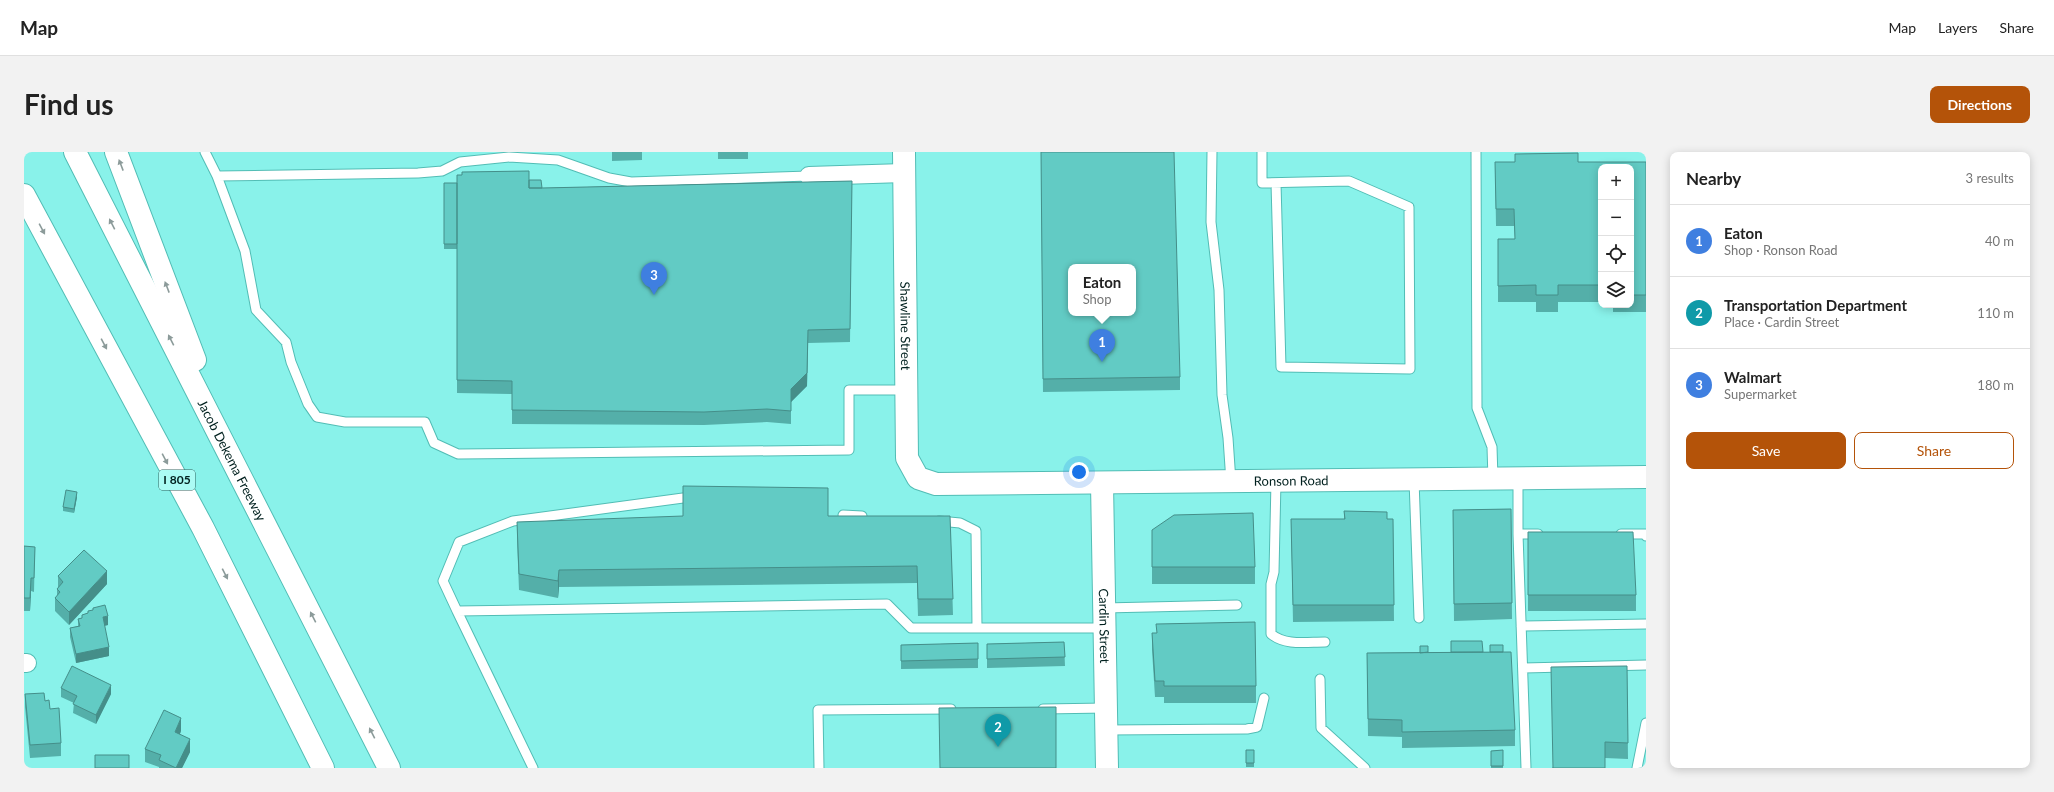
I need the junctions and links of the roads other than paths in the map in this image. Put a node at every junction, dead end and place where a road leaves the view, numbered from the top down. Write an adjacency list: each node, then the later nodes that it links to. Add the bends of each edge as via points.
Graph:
1 (75, 152): 13 (main road, Jacob Dekema Freeway, one-way to 1)
2 (116, 152): 13 (main road, one-way to 2)
3 (205, 152): 8 (lane)
4 (1212, 152): 19 (lane, via 1211,222 1219,290 1222,395)
5 (1262, 152): 10 (lane, via 1262,183)
6 (1476, 152): 15 (lane, via 1477,408 1492,446)
7 (904, 163): 9 (street); 12 (main road, Shawline Street)
8 (217, 176): 9 (lane, via 418,173 442,171 460,162 509,157 558,160 609,178 631,182); 12 (lane, via 245,251 256,310 286,342 308,404 317,416 344,422 425,422 434,443 458,454 849,450 849,390)
9 (809, 176)
10 (1276, 183): 10 (lane, via 1281,367 1410,369 1409,207 1349,181)
11 (24, 195): 48 (main road, I 805, one-way to 48, via 203,528)
12 (906, 390): 21 (main road, Shawline Street, via 907,458 918,478)
13 (234, 462): 49 (main road, Jacob Dekema Freeway, one-way to 13)
14 (1646, 477): 16 (main road, Ronson Road)
15 (1493, 479): 16 (main road, Ronson Road); 17 (main road, Ronson Road)
16 (1518, 479): 26 (lane)
17 (1414, 480): 18 (main road, Ronson Road); 33 (lane)
18 (1276, 481): 19 (main road, Ronson Road); 37 (lane, via 1271,634 1289,643)
19 (1231, 482): 20 (main road, Ronson Road)
20 (1102, 483): 21 (main road, Ronson Road); 32 (main road, Cardin Street)
21 (936, 484)
22 (706, 497): 31 (lane, via 513,521 459,542 443,581)
23 (843, 515): 24 (lane)
24 (875, 517)
25 (929, 520): 36 (lane, via 960,523 976,531)
26 (1518, 534): 27 (lane); 35 (lane)
27 (1550, 534)
28 (1614, 534): 29 (lane)
29 (1646, 536)
30 (1238, 605): 32 (lane)
31 (457, 611): 36 (lane, via 887,604 911,628); 50 (lane)
32 (1104, 618): 36 (lane); 42 (main road, Cardin Street)
33 (1419, 618)
34 (1646, 624): 35 (lane)
35 (1521, 626): 39 (lane)
36 (977, 628)
37 (1325, 642)
38 (1646, 665): 39 (lane)
39 (1523, 668): 54 (lane)
40 (1320, 679): 53 (lane, via 1321,728)
41 (1264, 698): 46 (lane, via 1257,727)
42 (1106, 708): 44 (lane); 46 (main road, Cardin Street)
43 (960, 709): 51 (lane, via 818,710)
44 (1032, 709)
45 (1646, 723): 47 (lane)
46 (1107, 730): 52 (main road, Cardin Street)
47 (1644, 742): 55 (lane)
48 (323, 768)
49 (389, 768)
50 (533, 768)
51 (819, 768)
52 (1107, 768)
53 (1365, 768)
54 (1526, 768)
55 (1637, 768)

